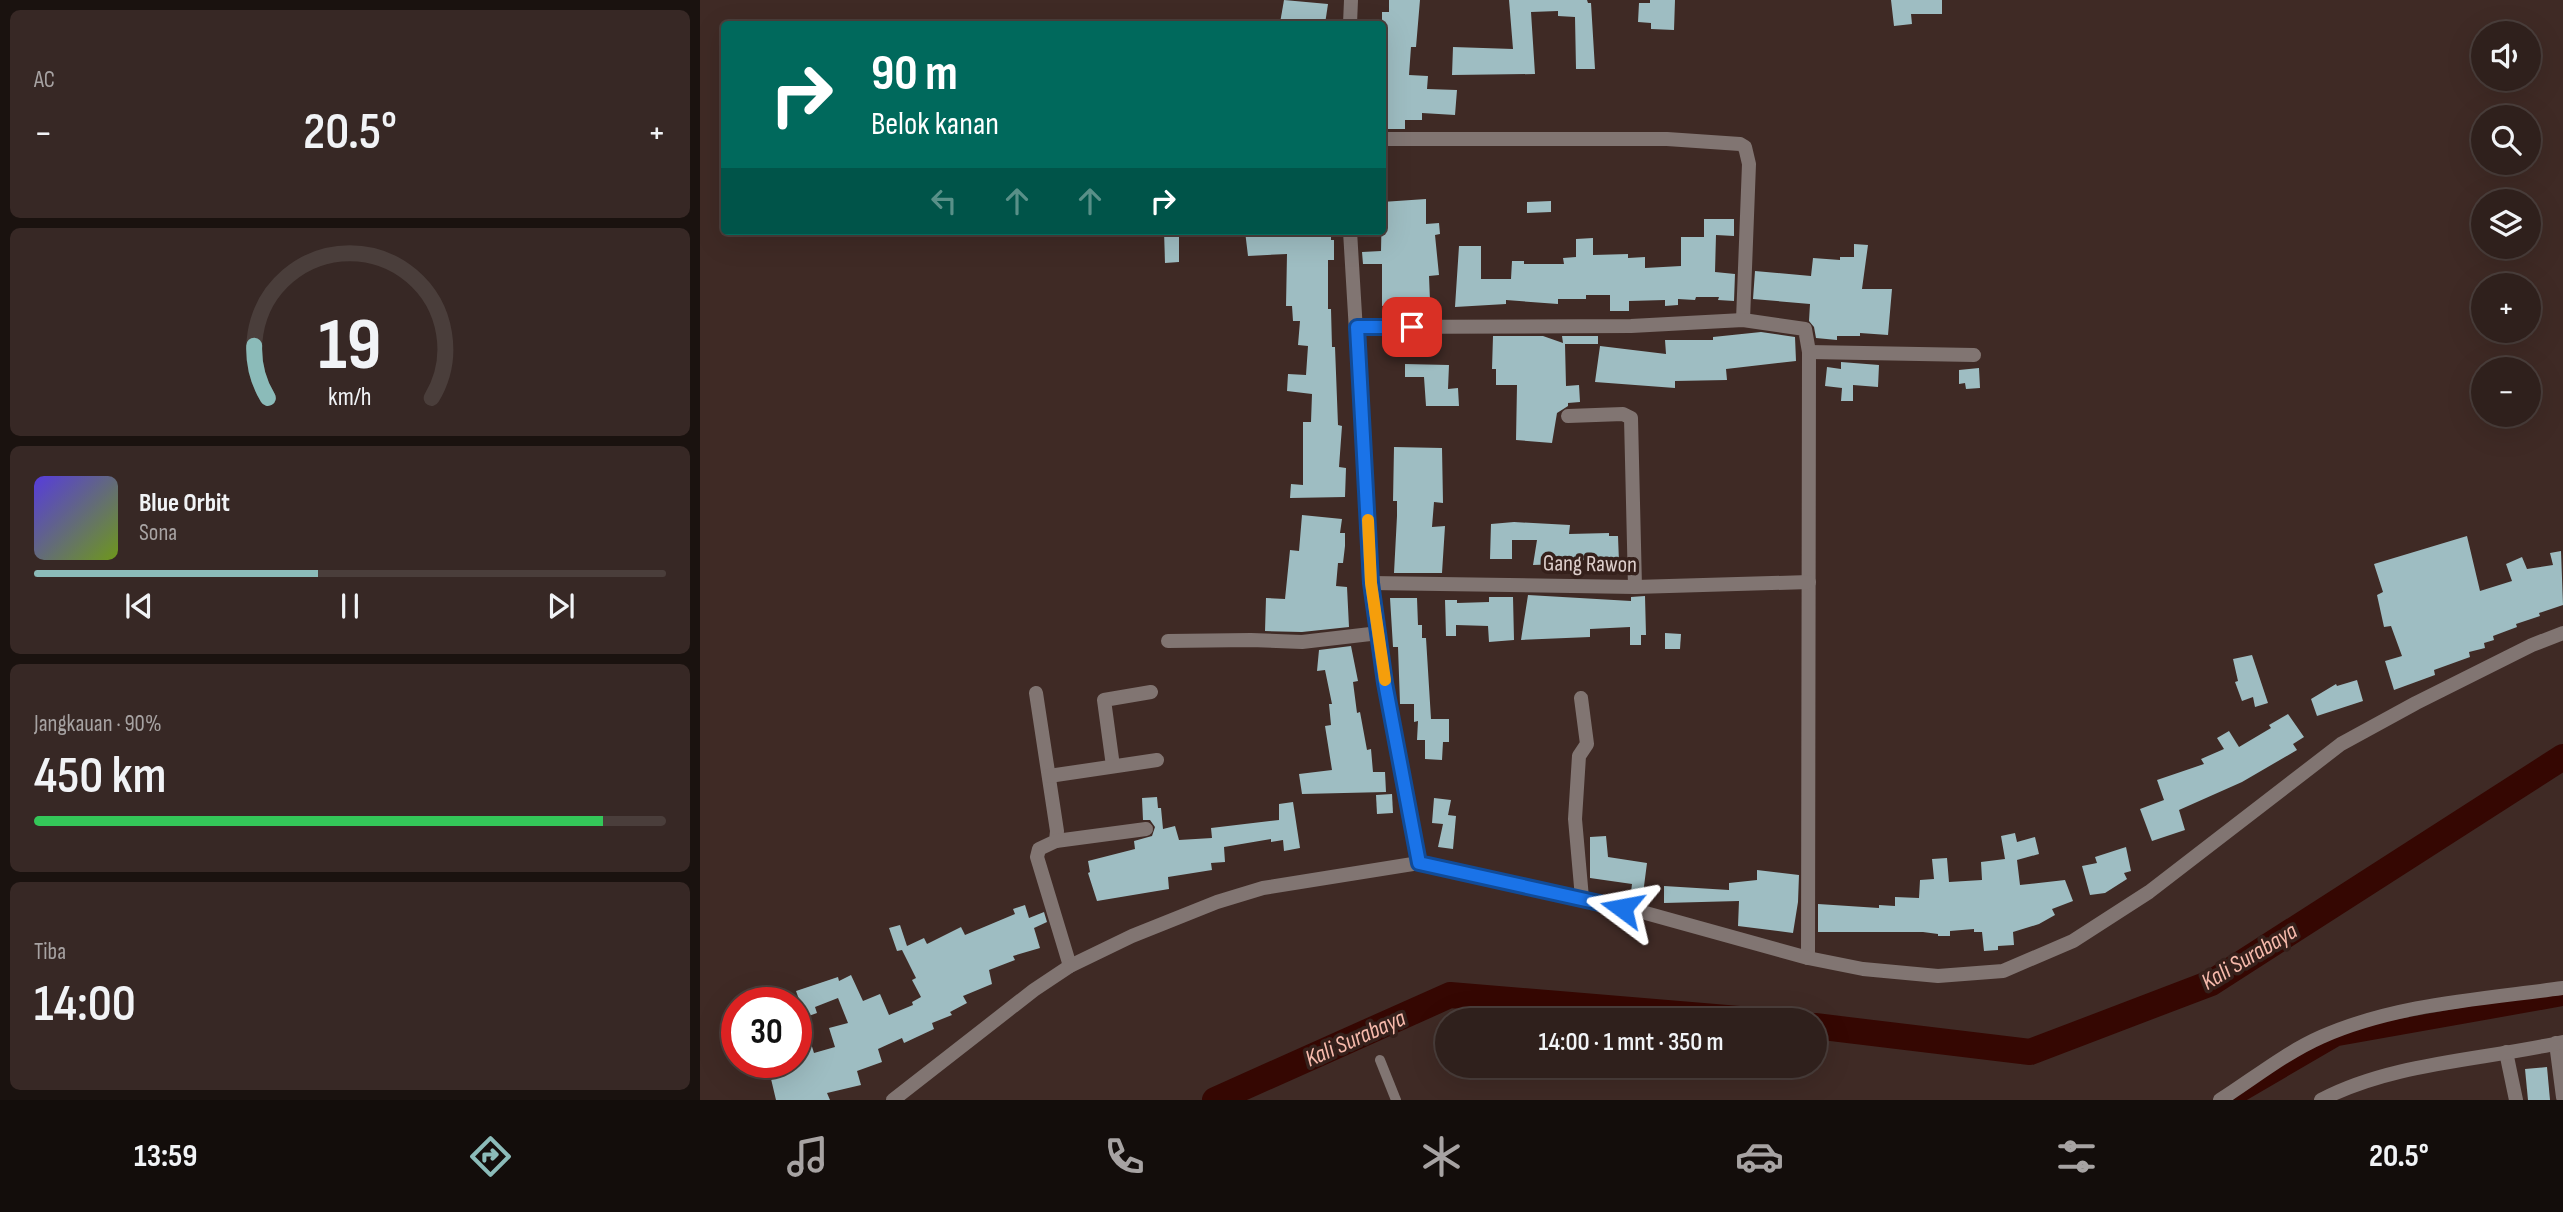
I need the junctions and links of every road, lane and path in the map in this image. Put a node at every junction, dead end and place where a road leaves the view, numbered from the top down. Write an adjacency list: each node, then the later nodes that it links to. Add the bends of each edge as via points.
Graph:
1 (1351, 0): 2 (street)
2 (1350, 21)
3 (1386, 139): 5 (street, via 1667,139 1740,144 1749,164)
4 (1350, 235): 6 (street)
5 (1743, 320): 6 (street, via 1631,326); 7 (street, via 1805,329)
6 (1357, 327): 11 (street)
7 (1809, 352): 8 (street); 10 (street)
8 (1974, 355)
9 (1568, 416): 12 (street, via 1623,414 1631,418)
10 (1808, 582): 12 (street, Gang Rawon); 26 (street)
11 (1371, 583): 12 (street, Gang Rawon); 13 (street)
12 (1635, 587)
13 (1379, 632): 15 (street, via 1302,642); 24 (street)
14 (2563, 634): 26 (street, via 2416,702 2341,744 2149,892 2073,941 2022,964 1973,975 1938,976)
15 (1168, 641)
16 (1151, 692): 20 (street, via 1104,700)
17 (1036, 693): 21 (street)
18 (1581, 698): 25 (street, via 1587,744 1579,756 1575,819)
19 (1157, 760): 20 (street)
20 (1113, 766): 21 (street)
21 (1049, 776): 23 (street)
22 (1146, 829): 23 (street)
23 (1056, 841): 27 (street, via 1039,849 1037,858)
24 (1419, 863): 25 (street); 27 (street, via 1314,878 1228,898)
25 (1582, 898): 26 (street)
26 (1808, 958)
27 (1070, 966): 33 (street)
28 (2563, 988): 35 (street, via 2378,1018 2314,1041)
29 (2560, 1042): 31 (street); 32 (street)
30 (1380, 1060): 34 (street)
31 (2507, 1060): 36 (street, via 2382,1077); 37 (street)
32 (2563, 1097)
33 (893, 1100)
34 (1396, 1100)
35 (2220, 1100)
36 (2321, 1100)
37 (2516, 1100)

